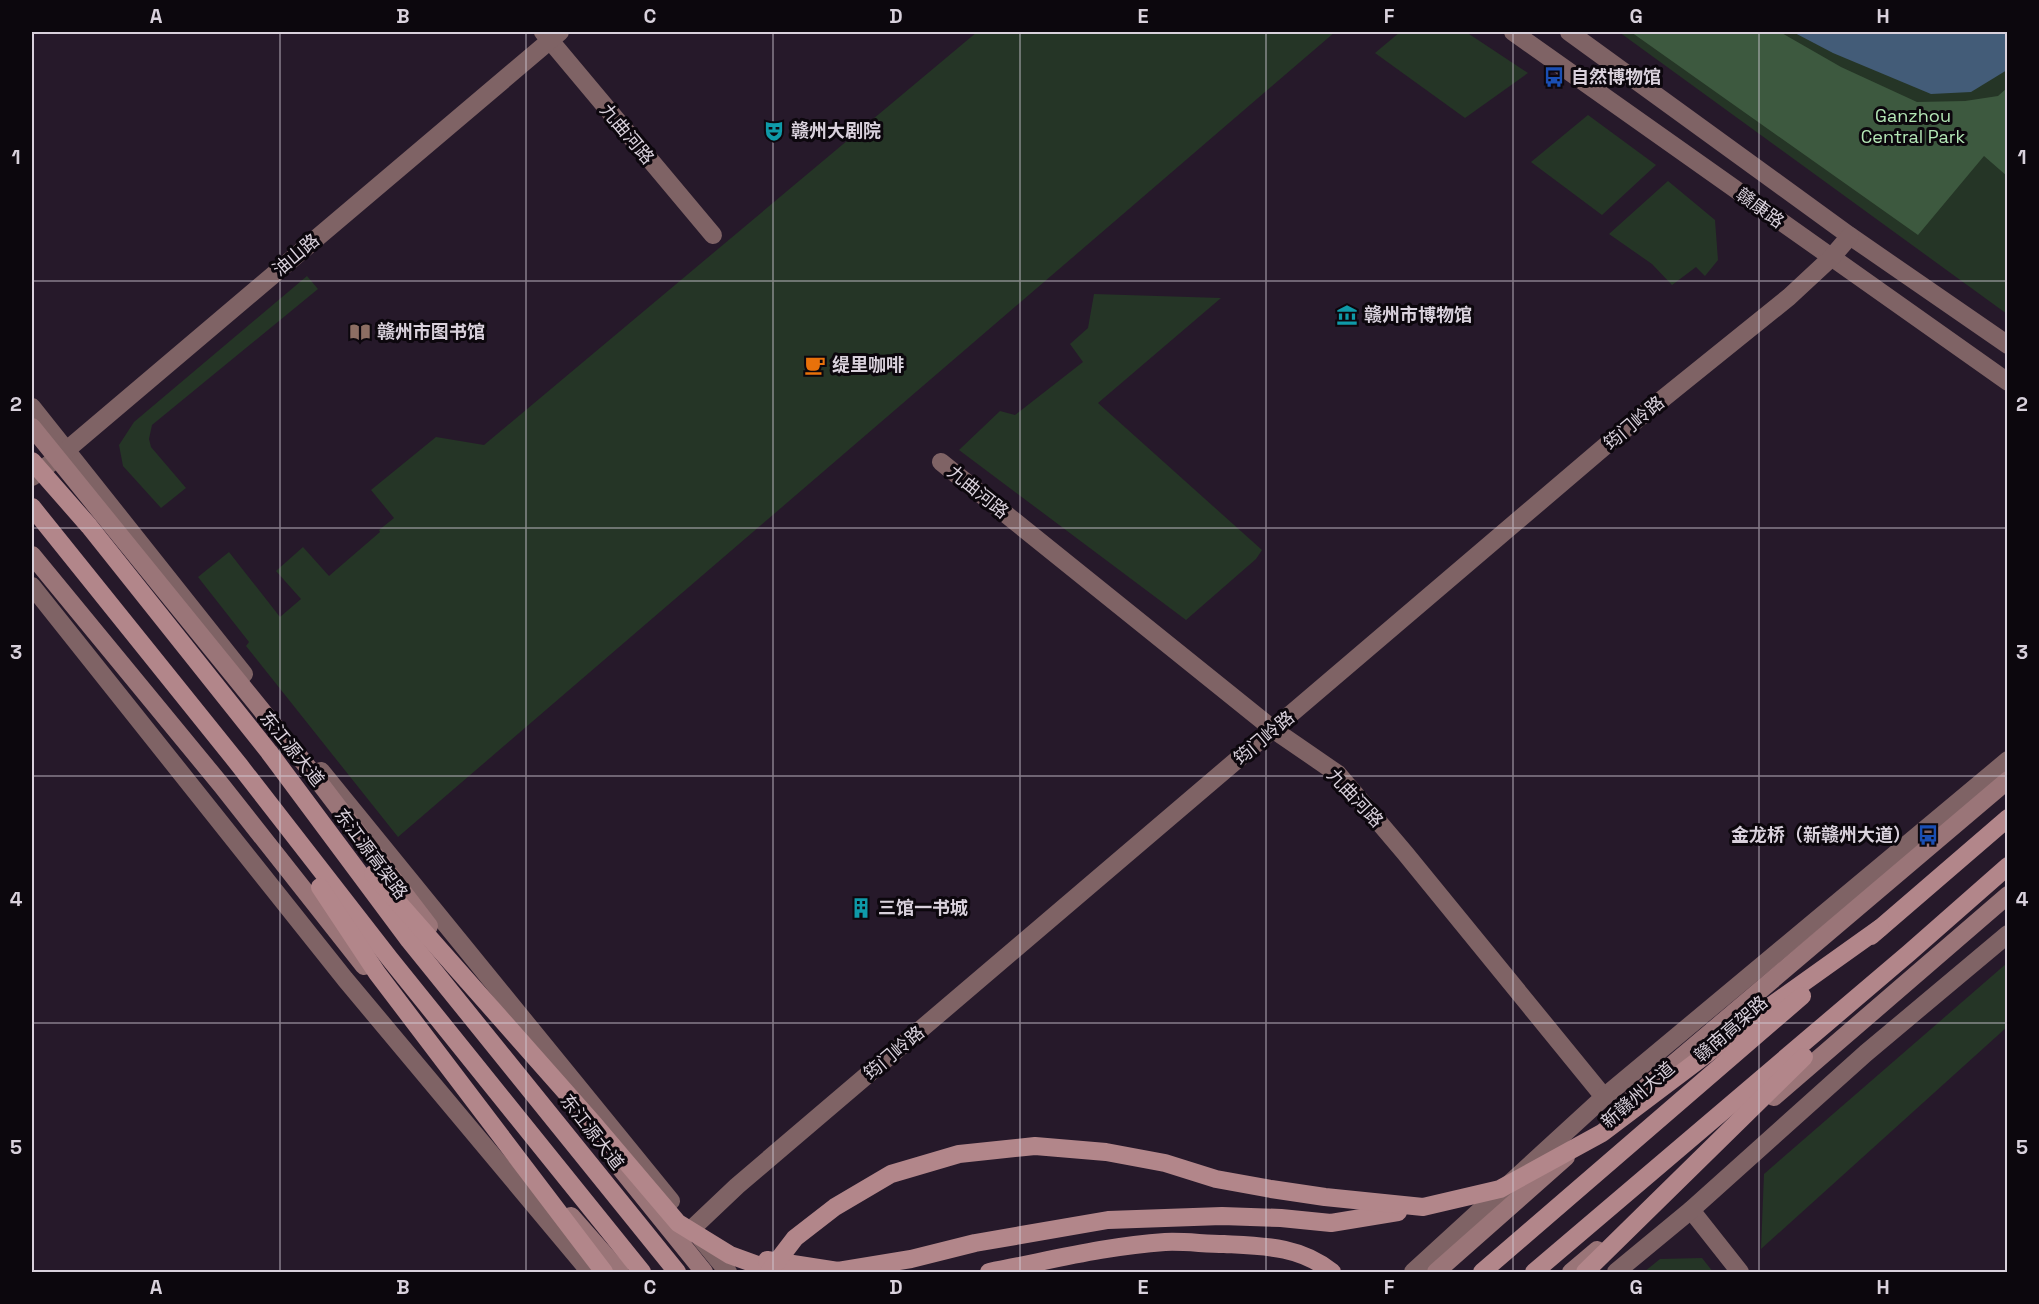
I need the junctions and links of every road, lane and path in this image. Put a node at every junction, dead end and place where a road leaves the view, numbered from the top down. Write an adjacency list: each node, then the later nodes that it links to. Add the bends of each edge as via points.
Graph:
1 (1513, 32): 6 (street, 赣康路)
2 (1569, 32): 5 (street, 赣康路)
3 (551, 34): 4 (street, 九曲河路); 12 (street, 油山路)
4 (713, 235)
5 (1850, 236): 6 (street, 筠门岭路); 7 (street, 赣康路)
6 (1831, 258): 8 (street, 赣康路); 22 (street, 筠门岭路)
7 (2007, 345)
8 (2007, 382)
9 (32, 407): 12 (street)
10 (32, 427): 12 (main road, 东江源大道)
11 (32, 452): 18 (highway)
12 (61, 455): 15 (street, 油山路); 36 (street); 37 (main road, 东江源大道)
13 (32, 460): 18 (highway, 东江源高架路)
14 (941, 462): 22 (street, 九曲河路)
15 (32, 477)
16 (32, 507): 19 (highway)
17 (32, 513): 19 (highway)
18 (89, 526): 23 (highway, 东江源高架路)
19 (68, 552): 25 (highway)
20 (32, 555): 41 (main road, via 509,1145)
21 (32, 586): 39 (street, via 345,979)
22 (1274, 730): 33 (street, 九曲河路, via 1338,774); 36 (street, 筠门岭路)
23 (268, 752): 38 (highway, via 678,1223); 43 (highway, 东江源高架路, via 409,940)
24 (2007, 760): 33 (street)
25 (240, 766): 40 (highway, via 377,973); 42 (highway)
26 (2007, 780): 50 (main road, 新赣州大道)
27 (2007, 818): 30 (highway, 赣南高架路)
28 (2007, 866): 32 (highway)
29 (2007, 895): 53 (main road)
30 (1880, 928): 34 (highway, via 1602,1133 1500,1189); 51 (highway, 赣南高架路)
31 (2007, 934): 35 (street, via 1866,1053)
32 (1909, 953): 52 (highway); 54 (highway)
33 (1604, 1097): 49 (street)
34 (1423, 1208): 38 (highway, via 1331,1223 1222,1216 1107,1220 838,1271); 45 (highway, via 1271,1189 1106,1152 1035,1146 959,1154 891,1174 835,1207 795,1238)
35 (1691, 1210): 55 (street); 56 (street)
36 (692, 1228): 37 (street, 筠门岭路); 38 (street)
37 (679, 1242): 44 (main road, 东江源大道)
38 (729, 1264): 46 (highway)
39 (590, 1272)
40 (604, 1272)
41 (620, 1272)
42 (642, 1272)
43 (677, 1272)
44 (704, 1272)
45 (769, 1272)
46 (777, 1272)
47 (990, 1272): 48 (highway, via 1093,1250 1167,1242 1273,1246)
48 (1332, 1272)
49 (1413, 1272)
50 (1436, 1272)
51 (1482, 1272)
52 (1534, 1272)
53 (1571, 1272)
54 (1585, 1272)
55 (1616, 1272)
56 (1740, 1272)

